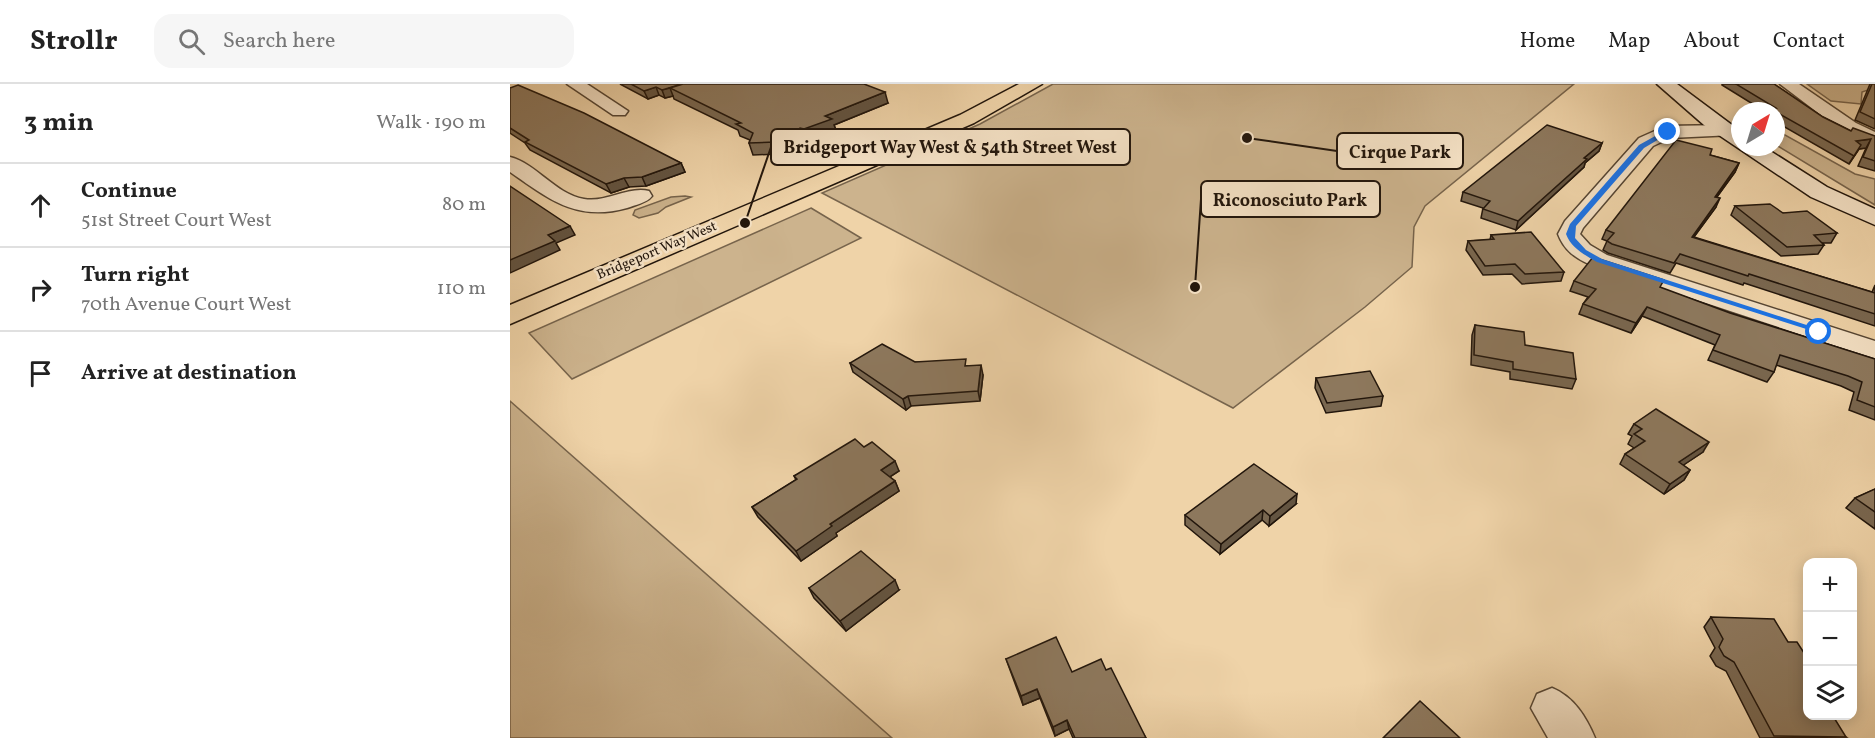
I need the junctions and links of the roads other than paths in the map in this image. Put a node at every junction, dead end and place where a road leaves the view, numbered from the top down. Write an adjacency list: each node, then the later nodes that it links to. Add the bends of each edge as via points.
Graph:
1 (575, 84): 7 (street)
2 (1011, 84): 18 (main road, Bridgeport Way West, via 937,121)
3 (1033, 84): 19 (main road, Bridgeport Way West, via 967,119)
4 (1666, 84): 8 (main road, via 1694,109)
5 (1681, 84): 8 (main road, via 1709,108)
6 (1788, 84): 10 (street, via 1839,121)
7 (619, 111)
8 (1708, 115): 9 (main road)
9 (1731, 133)
10 (1875, 138)
11 (1731, 139): 20 (street, via 1658,137 1643,144 1569,234 1577,246 1611,265)
12 (1765, 156): 15 (main road)
13 (510, 164): 14 (street, via 582,208 610,206)
14 (641, 196)
15 (1842, 205): 16 (main road); 17 (main road, via 1847,216)
16 (1875, 218)
17 (1875, 231)
18 (510, 297)
19 (510, 315)
20 (1875, 350)

